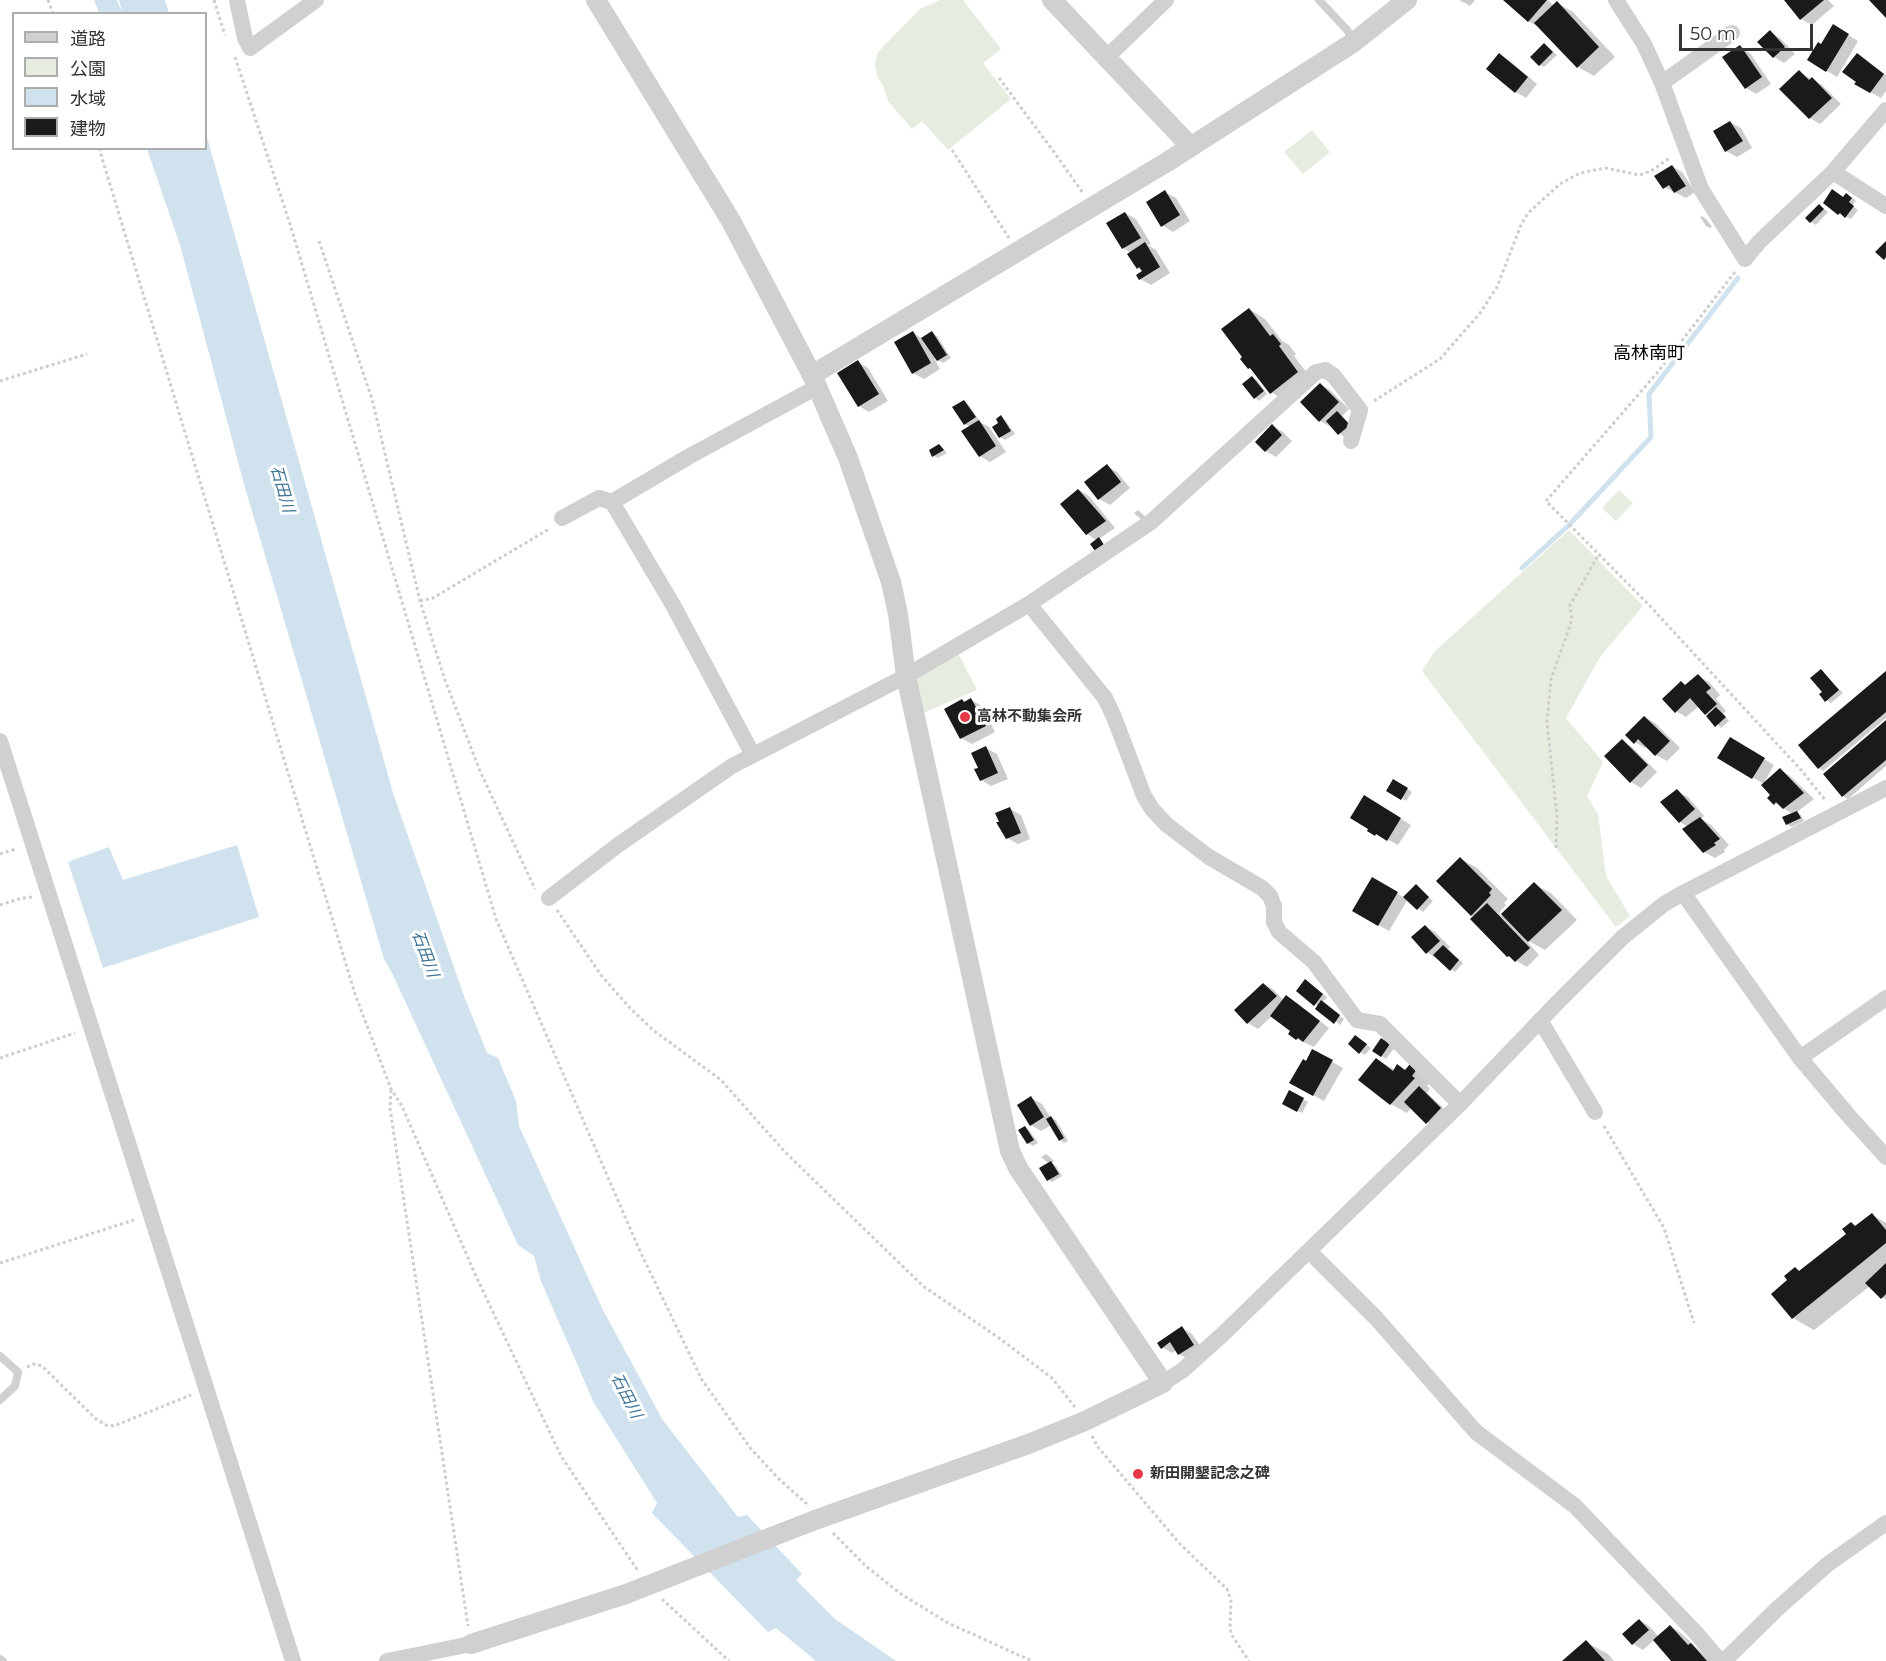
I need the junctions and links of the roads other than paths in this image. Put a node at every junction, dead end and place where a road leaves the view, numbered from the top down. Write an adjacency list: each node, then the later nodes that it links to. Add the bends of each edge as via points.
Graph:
1 (237, 0): 2 (street, via 250,48)
2 (316, 0)
3 (596, 0): 17 (street, via 731,221)
4 (1052, 0): 11 (street)
5 (1166, 0): 11 (street)
6 (1319, 0): 10 (lane)
7 (1407, 0): 10 (street)
8 (1616, 0): 12 (street, via 1644,44)
9 (1732, 33): 12 (street)
10 (1354, 42): 14 (street)
11 (1107, 57): 14 (street)
12 (1662, 83): 15 (street, via 1701,189 1745,259)
13 (1886, 110): 15 (street)
14 (1191, 147): 17 (street)
15 (1833, 172): 16 (street)
16 (1886, 206)
17 (814, 381): 19 (street); 22 (street, via 848,458 891,582)
18 (1351, 441): 21 (street, via 1360,410 1334,376 1325,370 1316,372 1151,522)
19 (612, 502): 20 (street, via 599,498); 24 (street, via 673,605)
20 (562, 518)
21 (1029, 604): 22 (street); 31 (street, via 1105,699 1152,809 1209,857 1262,888 1274,906 1274,922 1279,932 1314,962 1357,1020 1380,1024)
22 (906, 676): 24 (street); 36 (street, via 1010,1151)
23 (0, 741): 40 (street)
24 (753, 755): 27 (street, via 732,766)
25 (1886, 788): 26 (street)
26 (1683, 893): 29 (street, via 1623,938); 30 (street)
27 (549, 898)
28 (1886, 998): 30 (street)
29 (1540, 1020): 31 (street); 32 (street)
30 (1800, 1058): 33 (street)
31 (1460, 1104): 34 (street)
32 (1595, 1112)
33 (1886, 1157)
34 (1309, 1251): 36 (street, via 1183,1370); 42 (street, via 1376,1318 1476,1431 1575,1506)
35 (0, 1356): 37 (lane, via 18,1372 15,1386)
36 (1162, 1383): 39 (street, via 1085,1421 651,1585)
37 (0, 1400)
38 (1886, 1523): 43 (street, via 1828,1564)
39 (471, 1644): 41 (street)
40 (293, 1661)
41 (387, 1661)
42 (1720, 1661)
43 (1724, 1661)

